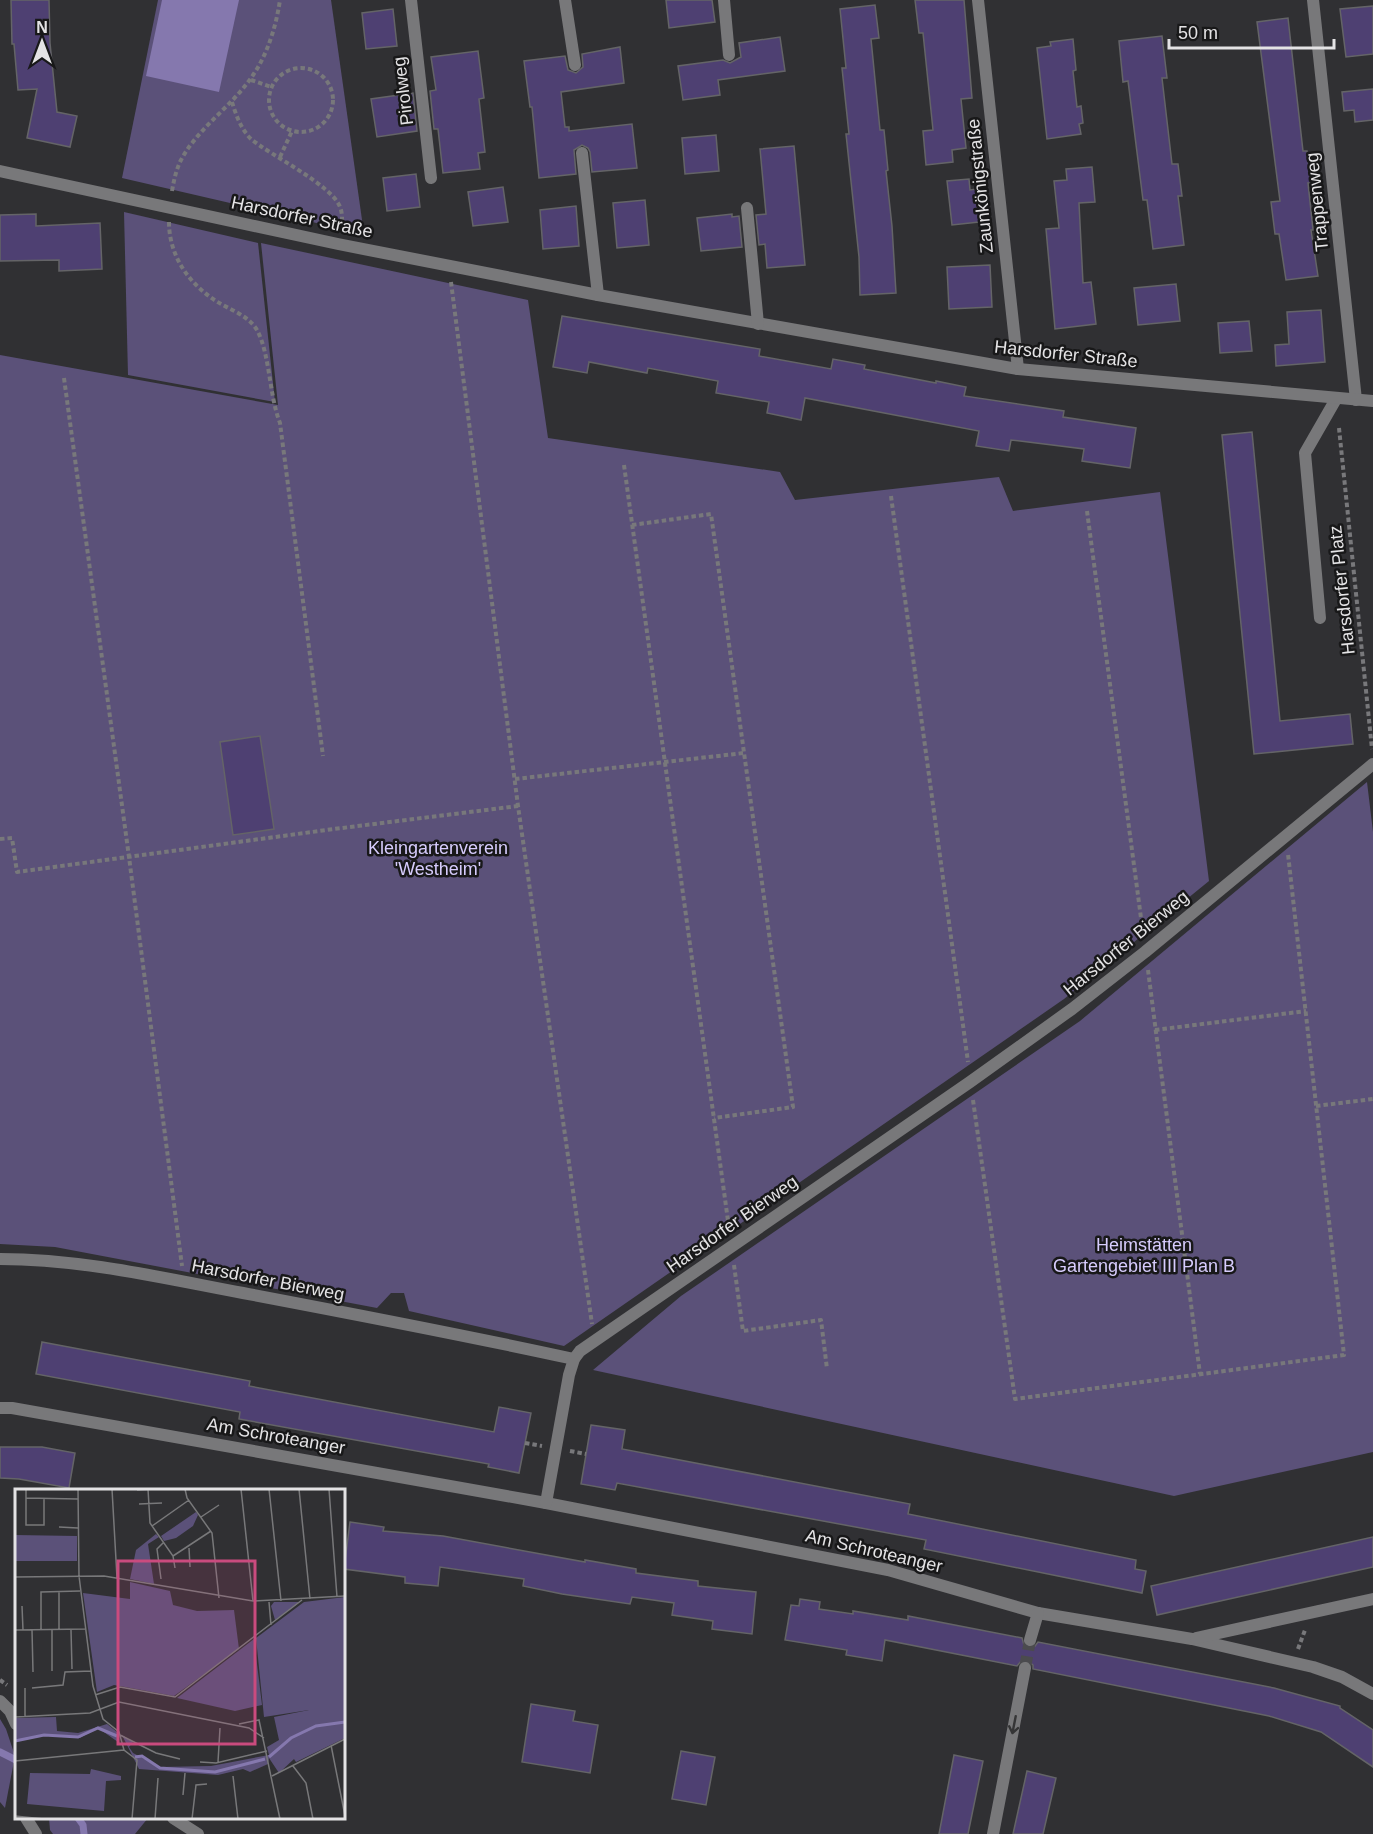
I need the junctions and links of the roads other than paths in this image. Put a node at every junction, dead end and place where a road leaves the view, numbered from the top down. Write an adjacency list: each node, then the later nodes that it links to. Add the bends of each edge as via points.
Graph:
1 (411, 0): 10 (street, Pirolweg)
2 (565, 0): 7 (street)
3 (723, 0): 6 (street)
4 (978, 0): 14 (street, Zaunkönigstraße)
5 (1313, 0): 16 (street, Trappenweg)
6 (729, 55)
7 (575, 65)
8 (582, 153): 12 (street)
9 (0, 171): 12 (street, Harsdorfer Straße)
10 (431, 178)
11 (747, 208): 13 (street)
12 (598, 295): 13 (street, Harsdorfer Straße)
13 (758, 324): 14 (street, Harsdorfer Straße)
14 (1018, 369): 15 (street, Harsdorfer Straße)
15 (1336, 399): 16 (street, Harsdorfer Straße); 18 (street, via 1305,453)
16 (1356, 400): 17 (street, Harsdorfer Straße)
17 (1373, 401)
18 (1320, 618)
19 (1373, 764): 21 (street, Harsdorfer Bierweg, via 1072,1010 594,1341)
20 (0, 1259): 21 (street, Harsdorfer Bierweg, via 100,1266)
21 (574, 1359): 23 (street)
22 (0, 1408): 23 (street, Am Schroteanger)
23 (546, 1503): 25 (street, Am Schroteanger, via 888,1570)
24 (1373, 1599): 26 (street, Am Schroteanger)
25 (1038, 1613): 26 (street, Am Schroteanger); 27 (street)
26 (1192, 1639): 29 (street, Am Schroteanger, via 1342,1677)
27 (1030, 1640)
28 (1025, 1668): 36 (street, one-way to 36)
29 (1373, 1694)
30 (0, 1701): 31 (street)
31 (15, 1722)
32 (27, 1819): 34 (street)
33 (175, 1819): 35 (street)
34 (36, 1834)
35 (198, 1834)
36 (993, 1834)

